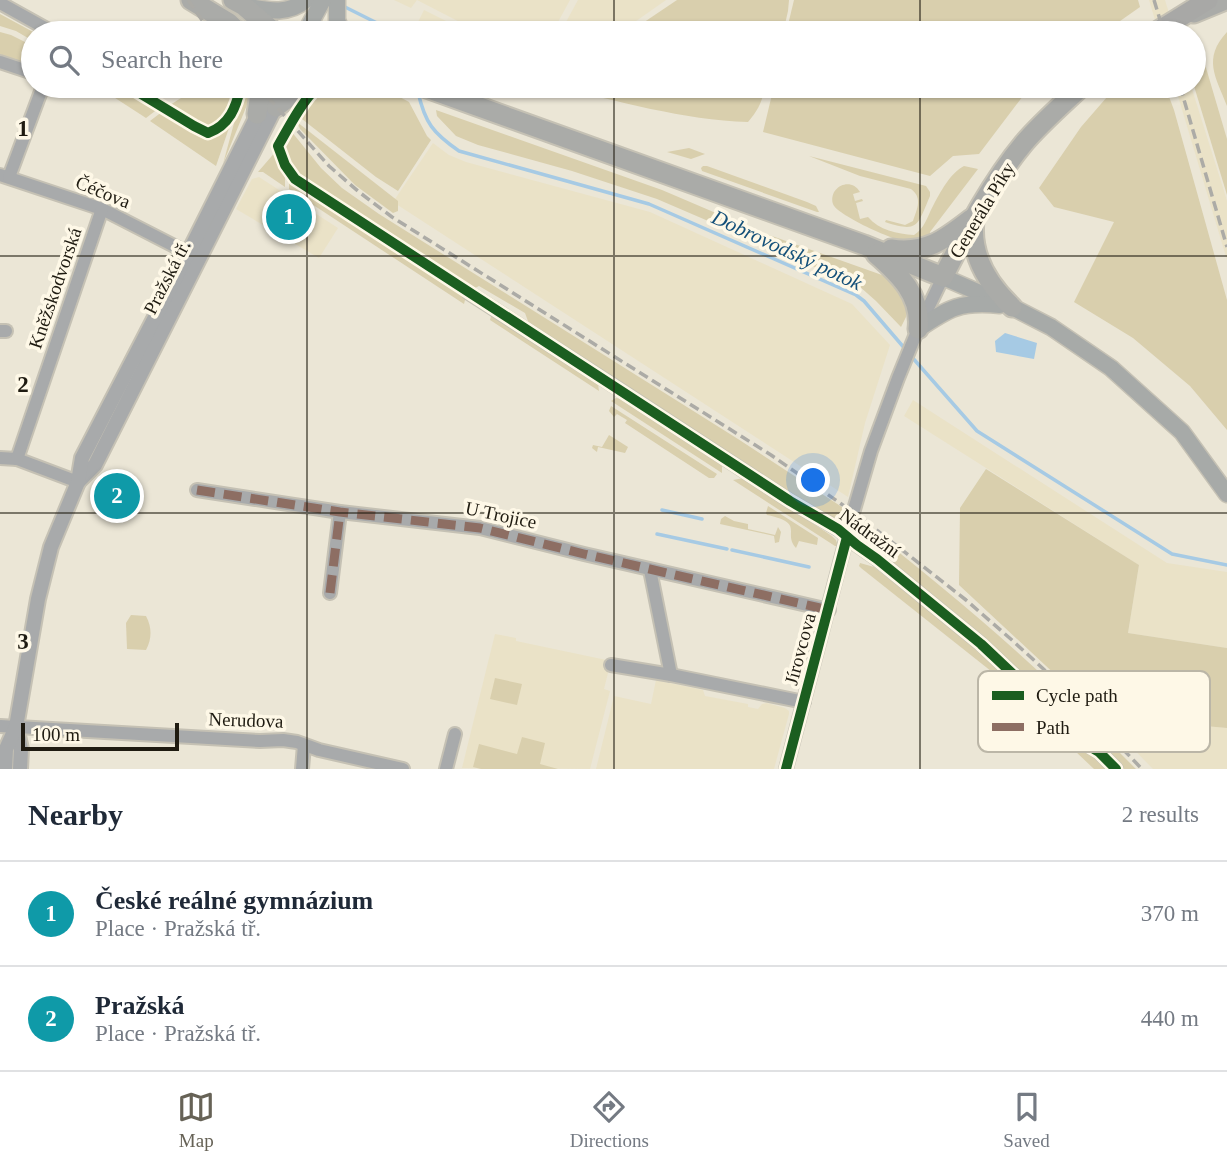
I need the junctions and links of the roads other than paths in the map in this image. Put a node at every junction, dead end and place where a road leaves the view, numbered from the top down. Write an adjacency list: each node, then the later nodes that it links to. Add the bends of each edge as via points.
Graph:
1 (191, 0): 9 (main road)
2 (1208, 0): 13 (highway)
3 (1225, 0): 14 (main road)
4 (238, 2): 6 (main road, via 281,12); 10 (main road)
5 (0, 3): 8 (street)
6 (325, 3): 11 (main road); 12 (main road)
7 (1227, 8): 15 (main road)
8 (32, 21)
9 (223, 21)
10 (261, 21)
11 (313, 21)
12 (337, 21)
13 (1174, 21)
14 (1178, 21)
15 (1189, 21)
16 (0, 62): 17 (street)
17 (21, 69)
18 (38, 98): 27 (street)
19 (259, 98): 26 (main road)
20 (266, 98): 26 (street, Pražská tř.)
21 (280, 98): 25 (street, Pražská tř.)
22 (288, 98): 25 (main road)
23 (457, 98): 30 (main road)
24 (1070, 98): 29 (main road, Generála Píky, via 1026,141)
25 (276, 107): 38 (street, Pražská tř., via 94,465)
26 (257, 114): 31 (street, Pražská tř.)
27 (4, 176): 28 (street, Čéčova)
28 (102, 209): 31 (street, Čéčova); 37 (street, Kněžskodvorská)
29 (974, 216): 30 (main road, via 923,249); 32 (main road, Generála Píky); 34 (main road, via 973,238 980,265)
30 (864, 245): 32 (main road); 35 (main road, via 910,289)
31 (188, 253): 38 (street, Pražská tř., via 82,458)
32 (943, 277): 34 (main road); 35 (street, Jírovcova)
33 (468, 293): 42 (street, Nádražní)
34 (1012, 307): 35 (main road, via 962,306); 40 (main road, via 1111,368 1182,432)
35 (918, 329): 42 (street, Jírovcova, via 871,451)
36 (0, 458): 37 (street)
37 (16, 459): 38 (street)
38 (78, 482): 51 (street, Pražská tř., via 51,547)
39 (197, 490): 41 (street, U Trojice)
40 (1227, 494)
41 (341, 512): 43 (street, U Trojice, via 480,528); 44 (street)
42 (847, 537): 45 (street, Jírovcova); 47 (street, Nádražní)
43 (650, 570): 45 (street, Jírovcova); 48 (street)
44 (330, 593)
45 (828, 610): 49 (street, Jírovcova)
46 (611, 665): 48 (street, Jírovcova)
47 (1010, 671)
48 (671, 675): 49 (street, Jírovcova)
49 (804, 702): 60 (street, Jírovcova)
50 (0, 726): 51 (street, Nerudova)
51 (16, 727): 53 (street, Nerudova); 55 (street, Pražská tř., via 6,749); 56 (street, Pražská tř.)
52 (455, 734): 59 (street)
53 (304, 745): 57 (street); 58 (street, Nerudova)
54 (1098, 752): 61 (street, Nádražní)
55 (5, 769)
56 (20, 769)
57 (302, 769)
58 (403, 769)
59 (446, 769)
60 (786, 769)
61 (1116, 769)

